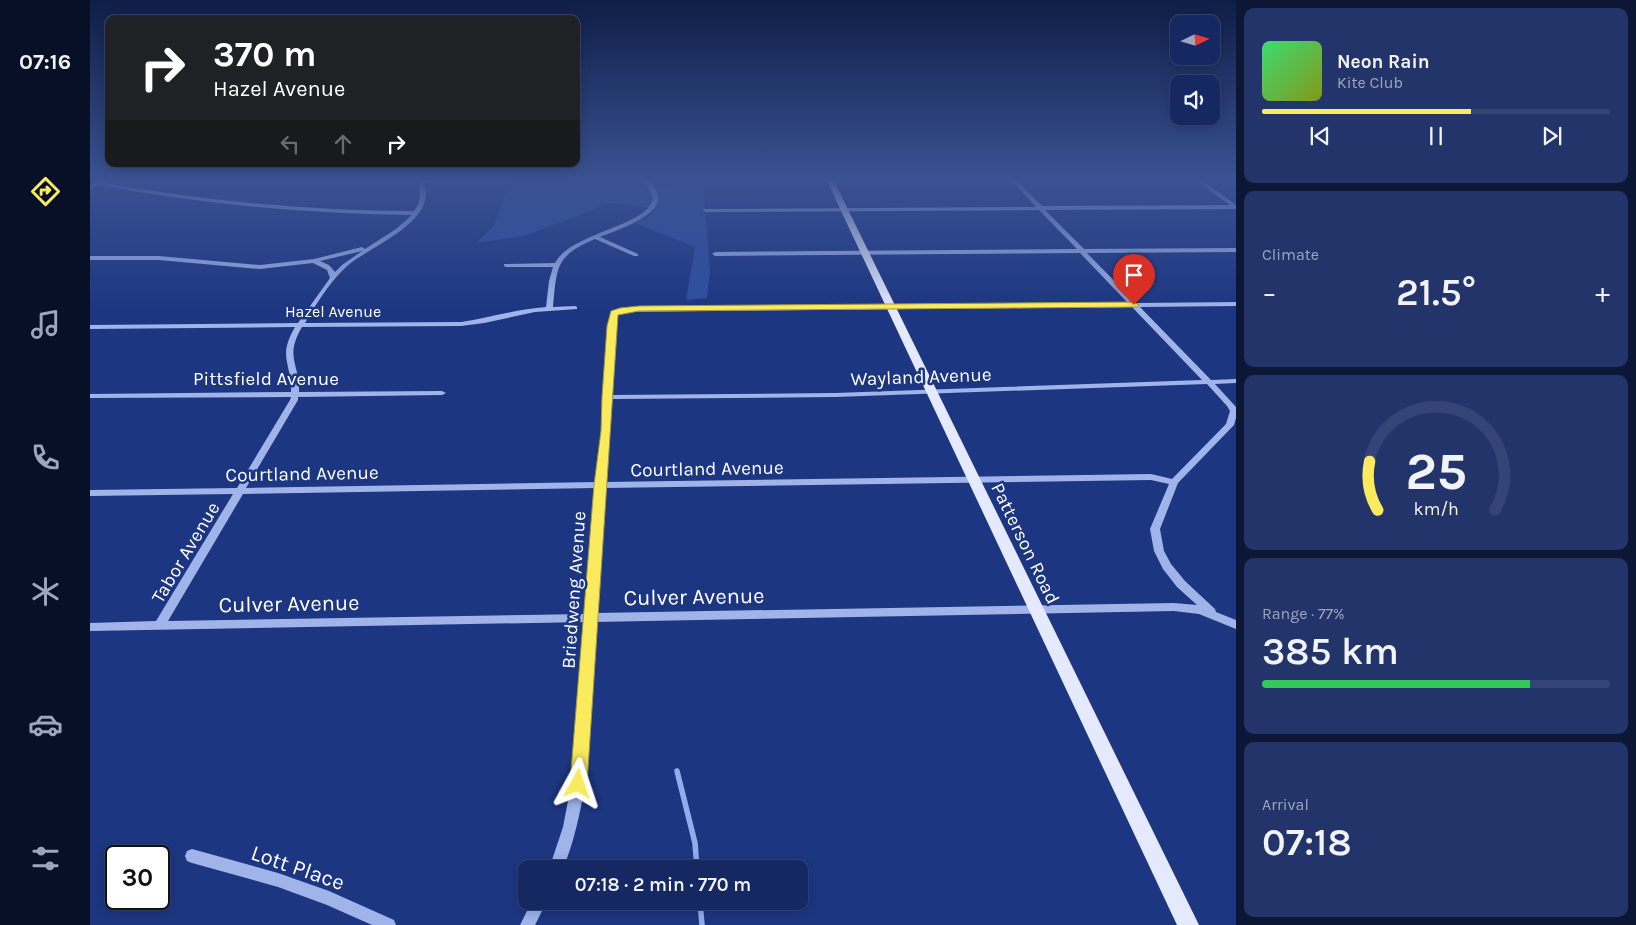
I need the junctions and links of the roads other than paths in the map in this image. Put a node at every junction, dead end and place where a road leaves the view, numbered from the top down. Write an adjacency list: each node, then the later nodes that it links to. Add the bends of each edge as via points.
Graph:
1 (407, 222): 6 (street)
2 (628, 222): 5 (street)
3 (849, 222): 9 (main road, Patterson Road)
4 (1054, 222): 8 (street)
5 (594, 237): 11 (street); 15 (street, via 568,249)
6 (376, 244): 13 (street); 16 (street, via 350,260)
7 (1236, 250): 8 (street)
8 (1082, 251): 9 (street); 18 (street)
9 (864, 252): 10 (street); 19 (main road, Patterson Road)
10 (715, 254)
11 (636, 255)
12 (90, 258): 13 (street, via 159,258 246,267)
13 (314, 261): 16 (street, via 330,269)
14 (506, 265): 15 (street)
15 (557, 265): 21 (street)
16 (333, 277): 22 (street)
17 (1236, 304): 18 (street)
18 (1134, 305): 19 (street); 25 (street)
19 (890, 306): 26 (main road, Patterson Road); 30 (street, Briedweng Avenue, via 639,309 617,312 613,316)
20 (575, 308): 21 (street, Hazel Avenue)
21 (549, 309): 22 (street, Hazel Avenue, via 461,324)
22 (301, 326): 23 (street, Hazel Avenue); 28 (street, via 288,354 295,378)
23 (90, 327)
24 (1236, 381): 25 (street, Wayland Avenue)
25 (1210, 382): 26 (street, Wayland Avenue); 31 (street, via 1234,411)
26 (931, 392): 30 (street, Wayland Avenue); 33 (main road, Patterson Road)
27 (442, 393): 28 (street, Pittsfield Avenue)
28 (295, 395): 29 (street, Pittsfield Avenue); 36 (street, Tabor Avenue)
29 (90, 396)
30 (607, 397): 35 (street, Briedweng Avenue)
31 (1227, 428): 32 (street); 34 (street)
32 (1236, 431)
33 (973, 480): 34 (street, Courtland Avenue, via 1151,477); 35 (street, Courtland Avenue); 38 (main road, Patterson Road)
34 (1174, 482): 40 (street, via 1155,529 1159,551 1181,584)
35 (600, 485): 36 (street, Courtland Avenue); 39 (street, Briedweng Avenue)
36 (241, 490): 37 (street, Courtland Avenue); 41 (street, Tabor Avenue)
37 (90, 493)
38 (1036, 609): 39 (street, Culver Avenue); 40 (street, Culver Avenue, via 1182,607); 49 (main road, Patterson Road)
39 (591, 618): 41 (street, Culver Avenue); 45 (street, Briedweng Avenue, via 578,784 569,835)
40 (1219, 618): 43 (street, Culver Avenue)
41 (160, 625): 42 (street, Culver Avenue)
42 (90, 626)
43 (1236, 626)
44 (192, 856): 47 (street, Lott Place, via 278,880)
45 (559, 860)
46 (535, 910): 48 (street)
47 (389, 925)
48 (527, 925)
49 (1188, 925)

